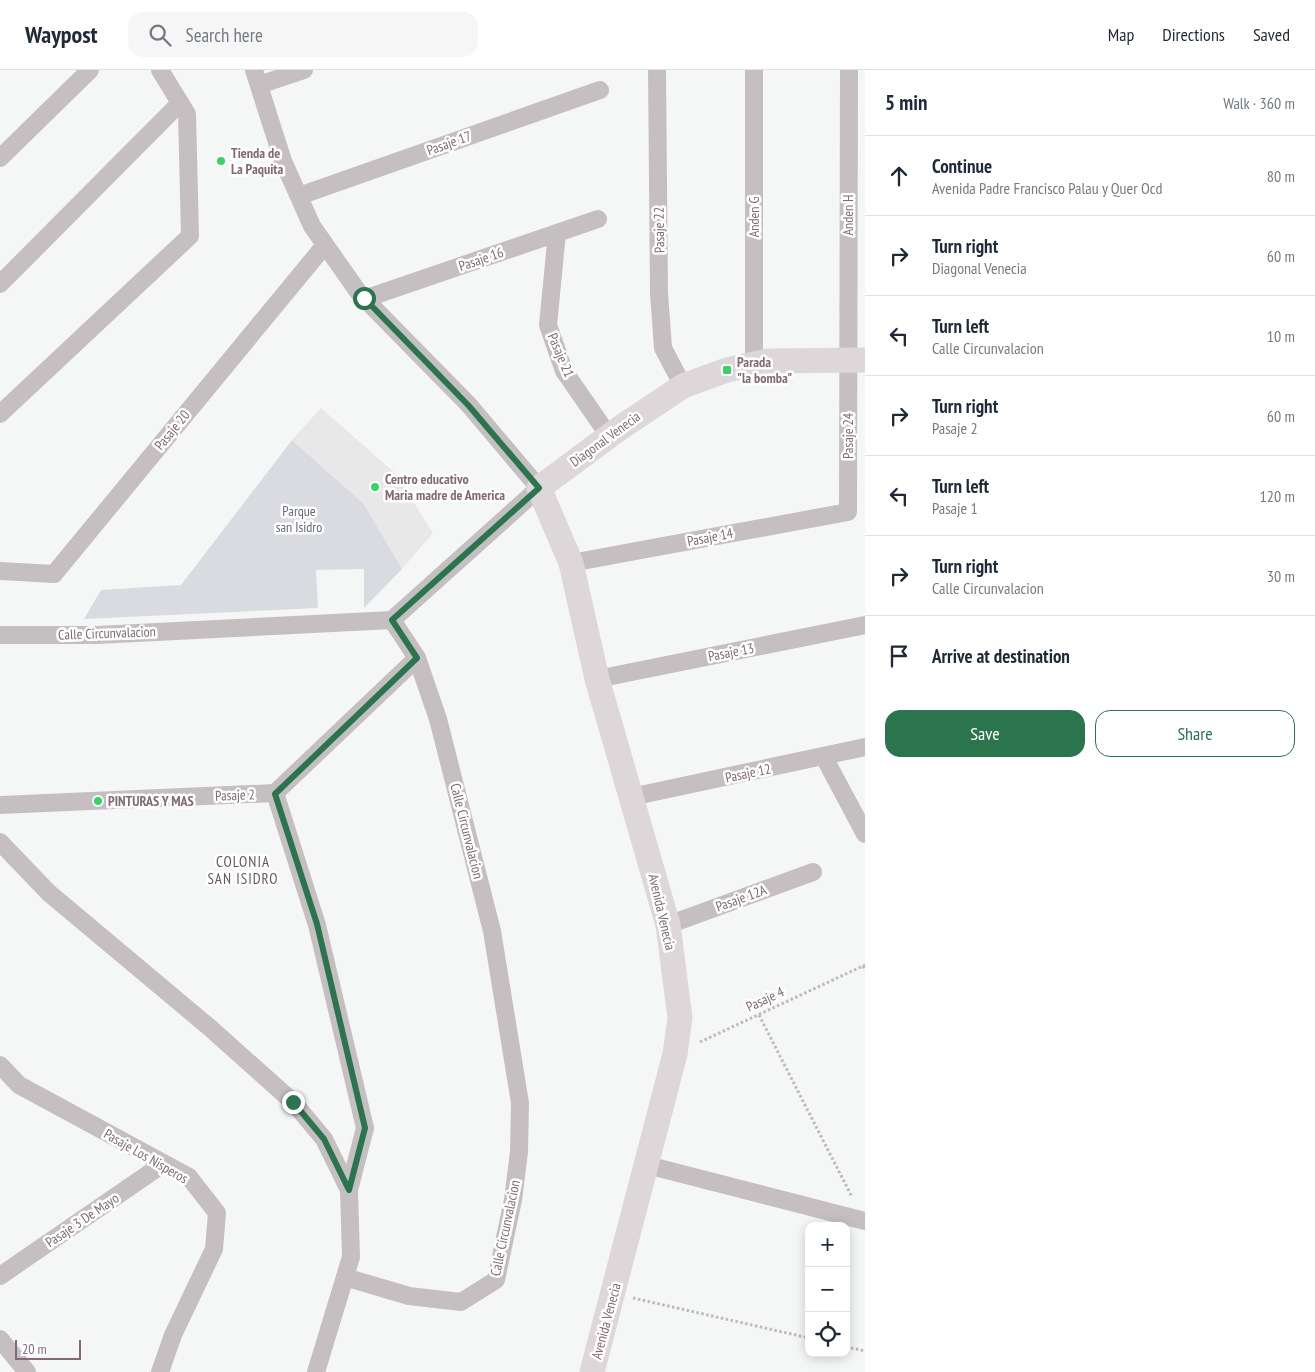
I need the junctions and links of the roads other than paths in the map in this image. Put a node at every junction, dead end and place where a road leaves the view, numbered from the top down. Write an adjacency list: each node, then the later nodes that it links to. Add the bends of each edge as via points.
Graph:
1 (90, 70): 10 (street)
2 (160, 70): 9 (street)
3 (304, 70): 7 (street)
4 (657, 70): 19 (street, Pasaje 22, via 659,293 663,348)
5 (754, 70): 18 (street, Anden G)
6 (849, 70): 17 (street, Anden H)
7 (256, 78): 11 (street, via 283,160)
8 (600, 90): 11 (street, Pasaje 17)
9 (180, 103): 15 (street); 20 (street, via 188,114 190,236)
10 (0, 158)
11 (299, 196): 14 (street, via 312,226)
12 (598, 219): 13 (street, Pasaje 16)
13 (557, 233): 16 (street, Pasaje 16); 21 (street, Pasaje 21, via 548,325 564,371)
14 (325, 245): 16 (street); 25 (street, Pasaje 20, via 54,574)
15 (0, 284)
16 (364, 298): 22 (street, via 469,406)
17 (856, 360): 18 (street, Diagonal Venecia); 23 (street, Pasaje 24)
18 (754, 364): 19 (street, Diagonal Venecia)
19 (683, 386): 21 (street, Diagonal Venecia)
20 (0, 414)
21 (609, 436): 22 (street, Diagonal Venecia)
22 (539, 488): 24 (street, Avenida Venecia); 26 (street, Diagonal Venecia)
23 (848, 512): 24 (street, Pasaje 14)
24 (571, 563): 30 (street, Avenida Venecia)
25 (0, 571)
26 (392, 620): 28 (street, Calle Circunvalacion, via 97,635); 29 (street, Calle Circunvalacion)
27 (865, 626): 30 (street, Pasaje 13)
28 (0, 635)
29 (417, 658): 33 (street, Pasaje 2); 46 (street, Calle Circunvalacion, via 438,719 492,931 520,1103 519,1152 513,1200 496,1280 461,1302 409,1296)
30 (597, 679): 34 (street, Avenida Venecia)
31 (865, 747): 32 (street, Pasaje 12)
32 (824, 757): 34 (street, Pasaje 12); 36 (street)
33 (275, 794): 35 (street, Pasaje 2); 43 (street, via 317,924 365,1128)
34 (631, 797): 39 (street, Avenida Venecia)
35 (0, 805)
36 (865, 834)
37 (0, 842): 43 (street, via 49,894 209,1027 293,1102 324,1139)
38 (813, 872): 39 (street, Pasaje 12A)
39 (668, 925): 42 (street, Avenida Venecia, via 680,1018 675,1054)
40 (0, 1065): 41 (street, Pasaje Los Nisperos, via 19,1085)
41 (163, 1164): 45 (street, Pasaje 3 De Mayo); 49 (street, Pasaje Los Nisperos, via 189,1177 217,1213 214,1249 173,1336)
42 (647, 1165): 44 (street); 51 (street, Avenida Venecia)
43 (349, 1190): 46 (street, via 351,1258)
44 (865, 1221)
45 (0, 1276)
46 (345, 1277): 50 (street)
47 (0, 1339): 48 (street)
48 (27, 1372)
49 (160, 1372)
50 (316, 1372)
51 (592, 1372)

